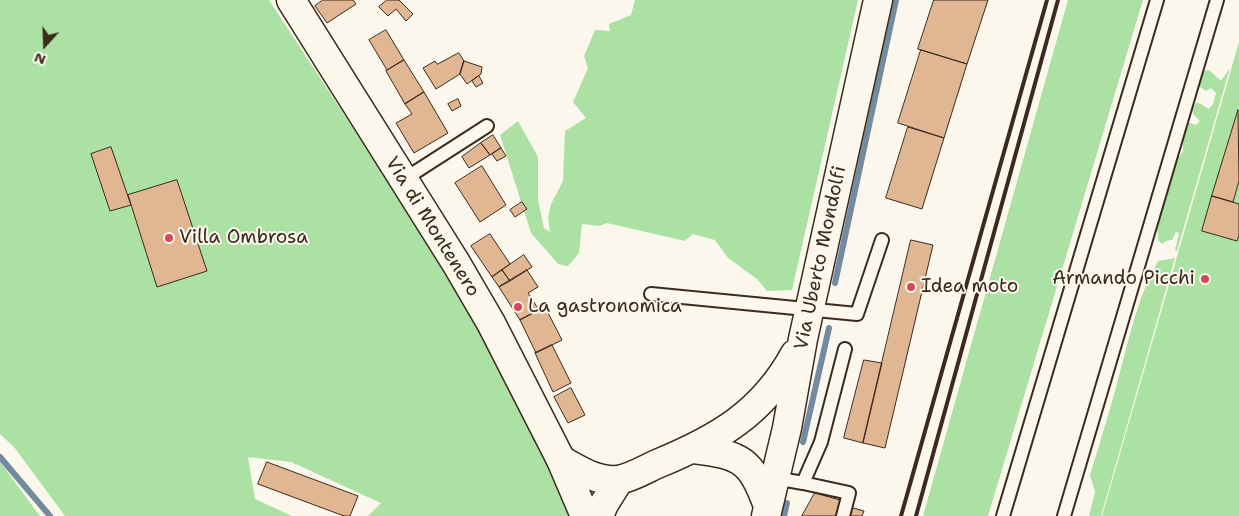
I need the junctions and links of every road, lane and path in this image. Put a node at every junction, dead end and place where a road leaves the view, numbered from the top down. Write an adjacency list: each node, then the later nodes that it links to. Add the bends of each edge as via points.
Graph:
1 (291, 0): 6 (main road, Via di Montenero)
2 (878, 0): 9 (main road, Via Uberto Mondolfi)
3 (1157, 0): 21 (lane)
4 (1217, 0): 22 (lane)
5 (488, 126): 6 (lane)
6 (403, 180): 13 (main road, Via di Montenero, via 491,323)
7 (882, 240): 9 (lane, via 857,314)
8 (651, 294): 9 (lane)
9 (810, 310): 10 (main road, Via Uberto Mondolfi)
10 (803, 340): 12 (main road, via 763,401 738,422); 14 (main road, Via Uberto Mondolfi)
11 (845, 349): 16 (lane, via 822,442)
12 (694, 449): 15 (main road); 17 (main road, via 733,456 743,463 759,482)
13 (561, 460): 15 (main road, via 596,478); 18 (main road, Via di Montenero)
14 (775, 478): 16 (lane); 17 (main road, Via Uberto Mondolfi)
15 (619, 480): 19 (main road)
16 (803, 483): 20 (lane, via 849,493)
17 (767, 511)
18 (584, 516)
19 (599, 516)
20 (843, 516)
21 (1003, 516)
22 (1064, 516)

